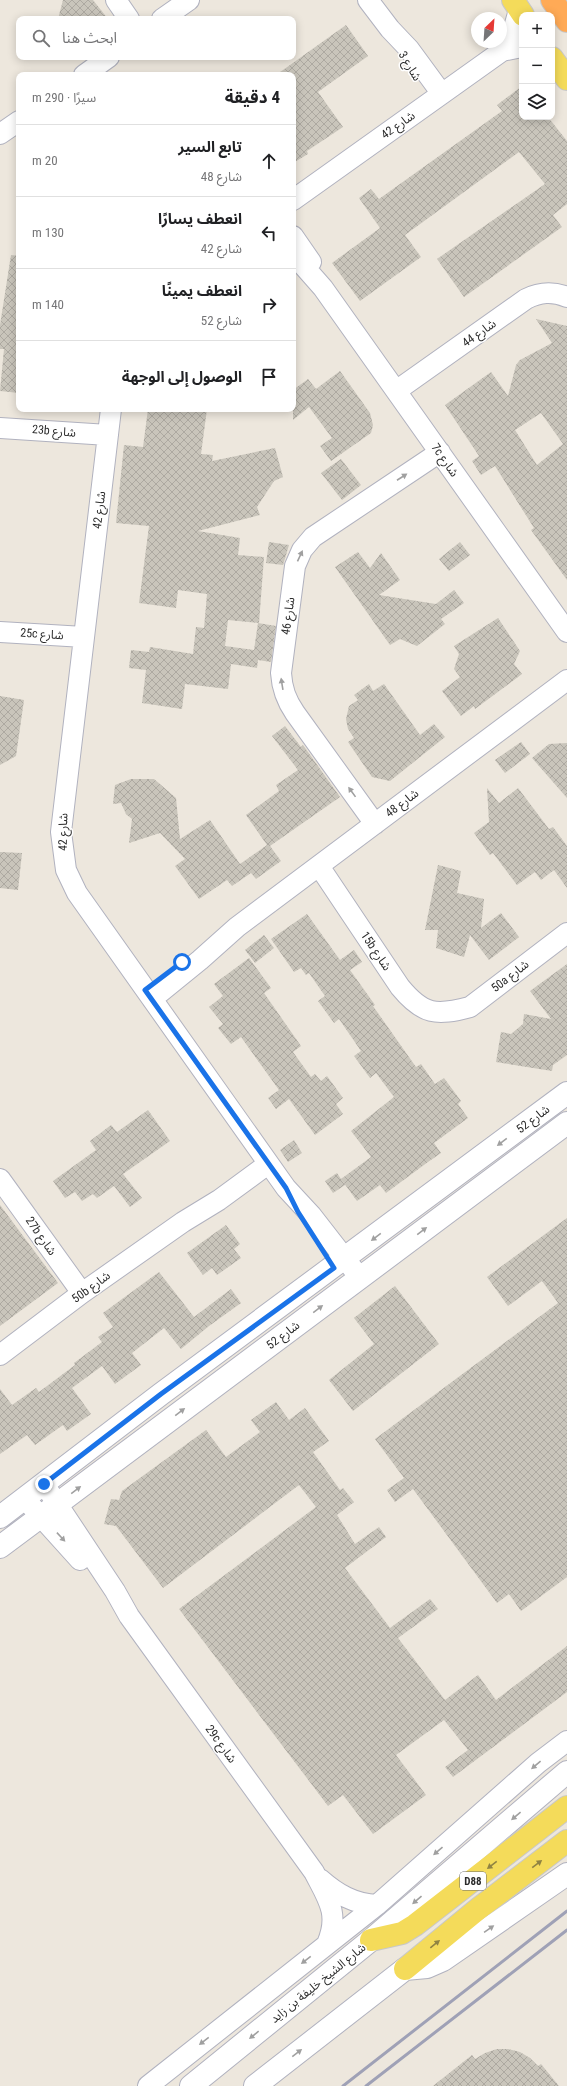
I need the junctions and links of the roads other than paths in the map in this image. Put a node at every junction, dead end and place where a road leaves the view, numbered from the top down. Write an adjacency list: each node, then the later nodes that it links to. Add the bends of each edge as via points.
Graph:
1 (116, 0): 6 (street)
2 (189, 0): 7 (street)
3 (368, 0): 15 (street, شارع 3, via 390,29 410,67)
4 (552, 0): 8 (highway)
5 (518, 8): 10 (street, شارع 42, via 513,31)
6 (127, 16)
7 (166, 16)
8 (567, 21)
9 (519, 48): 10 (street, شارع 42)
10 (502, 51): 15 (street, شارع 42)
11 (105, 60): 13 (street)
12 (555, 62): 14 (main road)
13 (88, 72)
14 (567, 78)
15 (437, 97): 18 (street, شارع 42)
16 (16, 123): 17 (street)
17 (0, 134)
18 (296, 198)
19 (296, 240): 21 (street, 7c شارع, via 310,261)
20 (296, 257): 21 (street, 7c شارع)
21 (323, 288): 23 (street, 7c شارع)
22 (567, 297): 23 (street, شارع 44, via 551,292 526,299)
23 (396, 391): 27 (street, 7c شارع)
24 (111, 412): 26 (street, شارع 42)
25 (0, 429): 26 (street, 23b شارع, via 31,438)
26 (107, 441): 31 (street, شارع 42)
27 (440, 452): 29 (street, 7c شارع); 33 (street, شارع 46, one-way to 27, via 287,701 282,688 281,673 295,566 302,550 313,537)
28 (0, 632): 31 (street, 25c شارع)
29 (567, 632)
30 (0, 638): 31 (street, 25c شارع)
31 (83, 644): 36 (street, شارع 42, via 61,832 63,857 77,893)
32 (567, 680): 33 (street, شارع 48)
33 (375, 824): 34 (street, شارع 48)
34 (319, 866): 36 (street, شارع 48, via 237,927 200,960); 37 (street, 15b شارع, via 412,1002 430,1012)
35 (567, 933): 37 (street, 50a شارع, via 470,1007)
36 (148, 994): 40 (street, شارع 42)
37 (450, 1012)
38 (567, 1093): 42 (street, شارع 52, one-way to 42)
39 (567, 1123): 43 (street, شارع 52, one-way to 39)
40 (265, 1159): 42 (street, شارع 42, via 286,1188 311,1215); 44 (street, 50b شارع, via 214,1204 183,1222)
41 (0, 1179): 44 (street, 27b شارع)
42 (340, 1264): 43 (street, شارع 42); 46 (street, شارع 52, via 161,1394)
43 (353, 1283): 48 (street, شارع 52, one-way to 43)
44 (82, 1293): 45 (street, 50b شارع)
45 (0, 1355)
46 (44, 1484): 47 (street, شارع 52); 48 (street, 29c شارع)
47 (24, 1499): 48 (street, 29c شارع); 49 (street, شارع 52)
48 (49, 1511): 50 (street, شارع 52); 55 (street, 29c شارع, via 72,1550 129,1616)
49 (0, 1517)
50 (0, 1547)
51 (567, 1741): 57 (street, one-way to 57, via 538,1763)
52 (567, 1772): 58 (street, one-way to 58)
53 (567, 1807): 58 (main road, شارع الشيخ خليفة بن زايد / D88, one-way to 58, via 415,1925 402,1933)
54 (567, 1842): 60 (main road, D88, one-way to 54, via 478,1909)
55 (314, 1872): 57 (street, 29c شارع, via 340,1894 355,1902); 59 (street, 29c شارع, via 330,1903 334,1918)
56 (567, 1874): 60 (street, one-way to 56, via 427,1967 443,1960)
57 (377, 1905): 59 (street)
58 (371, 1940): 62 (street, شارع الشيخ خليفة بن زايد / D88, one-way to 62)
59 (327, 1944): 61 (street, one-way to 61)
60 (405, 1969): 63 (street, D88, one-way to 60)
61 (148, 2086)
62 (191, 2086)
63 (255, 2086)

